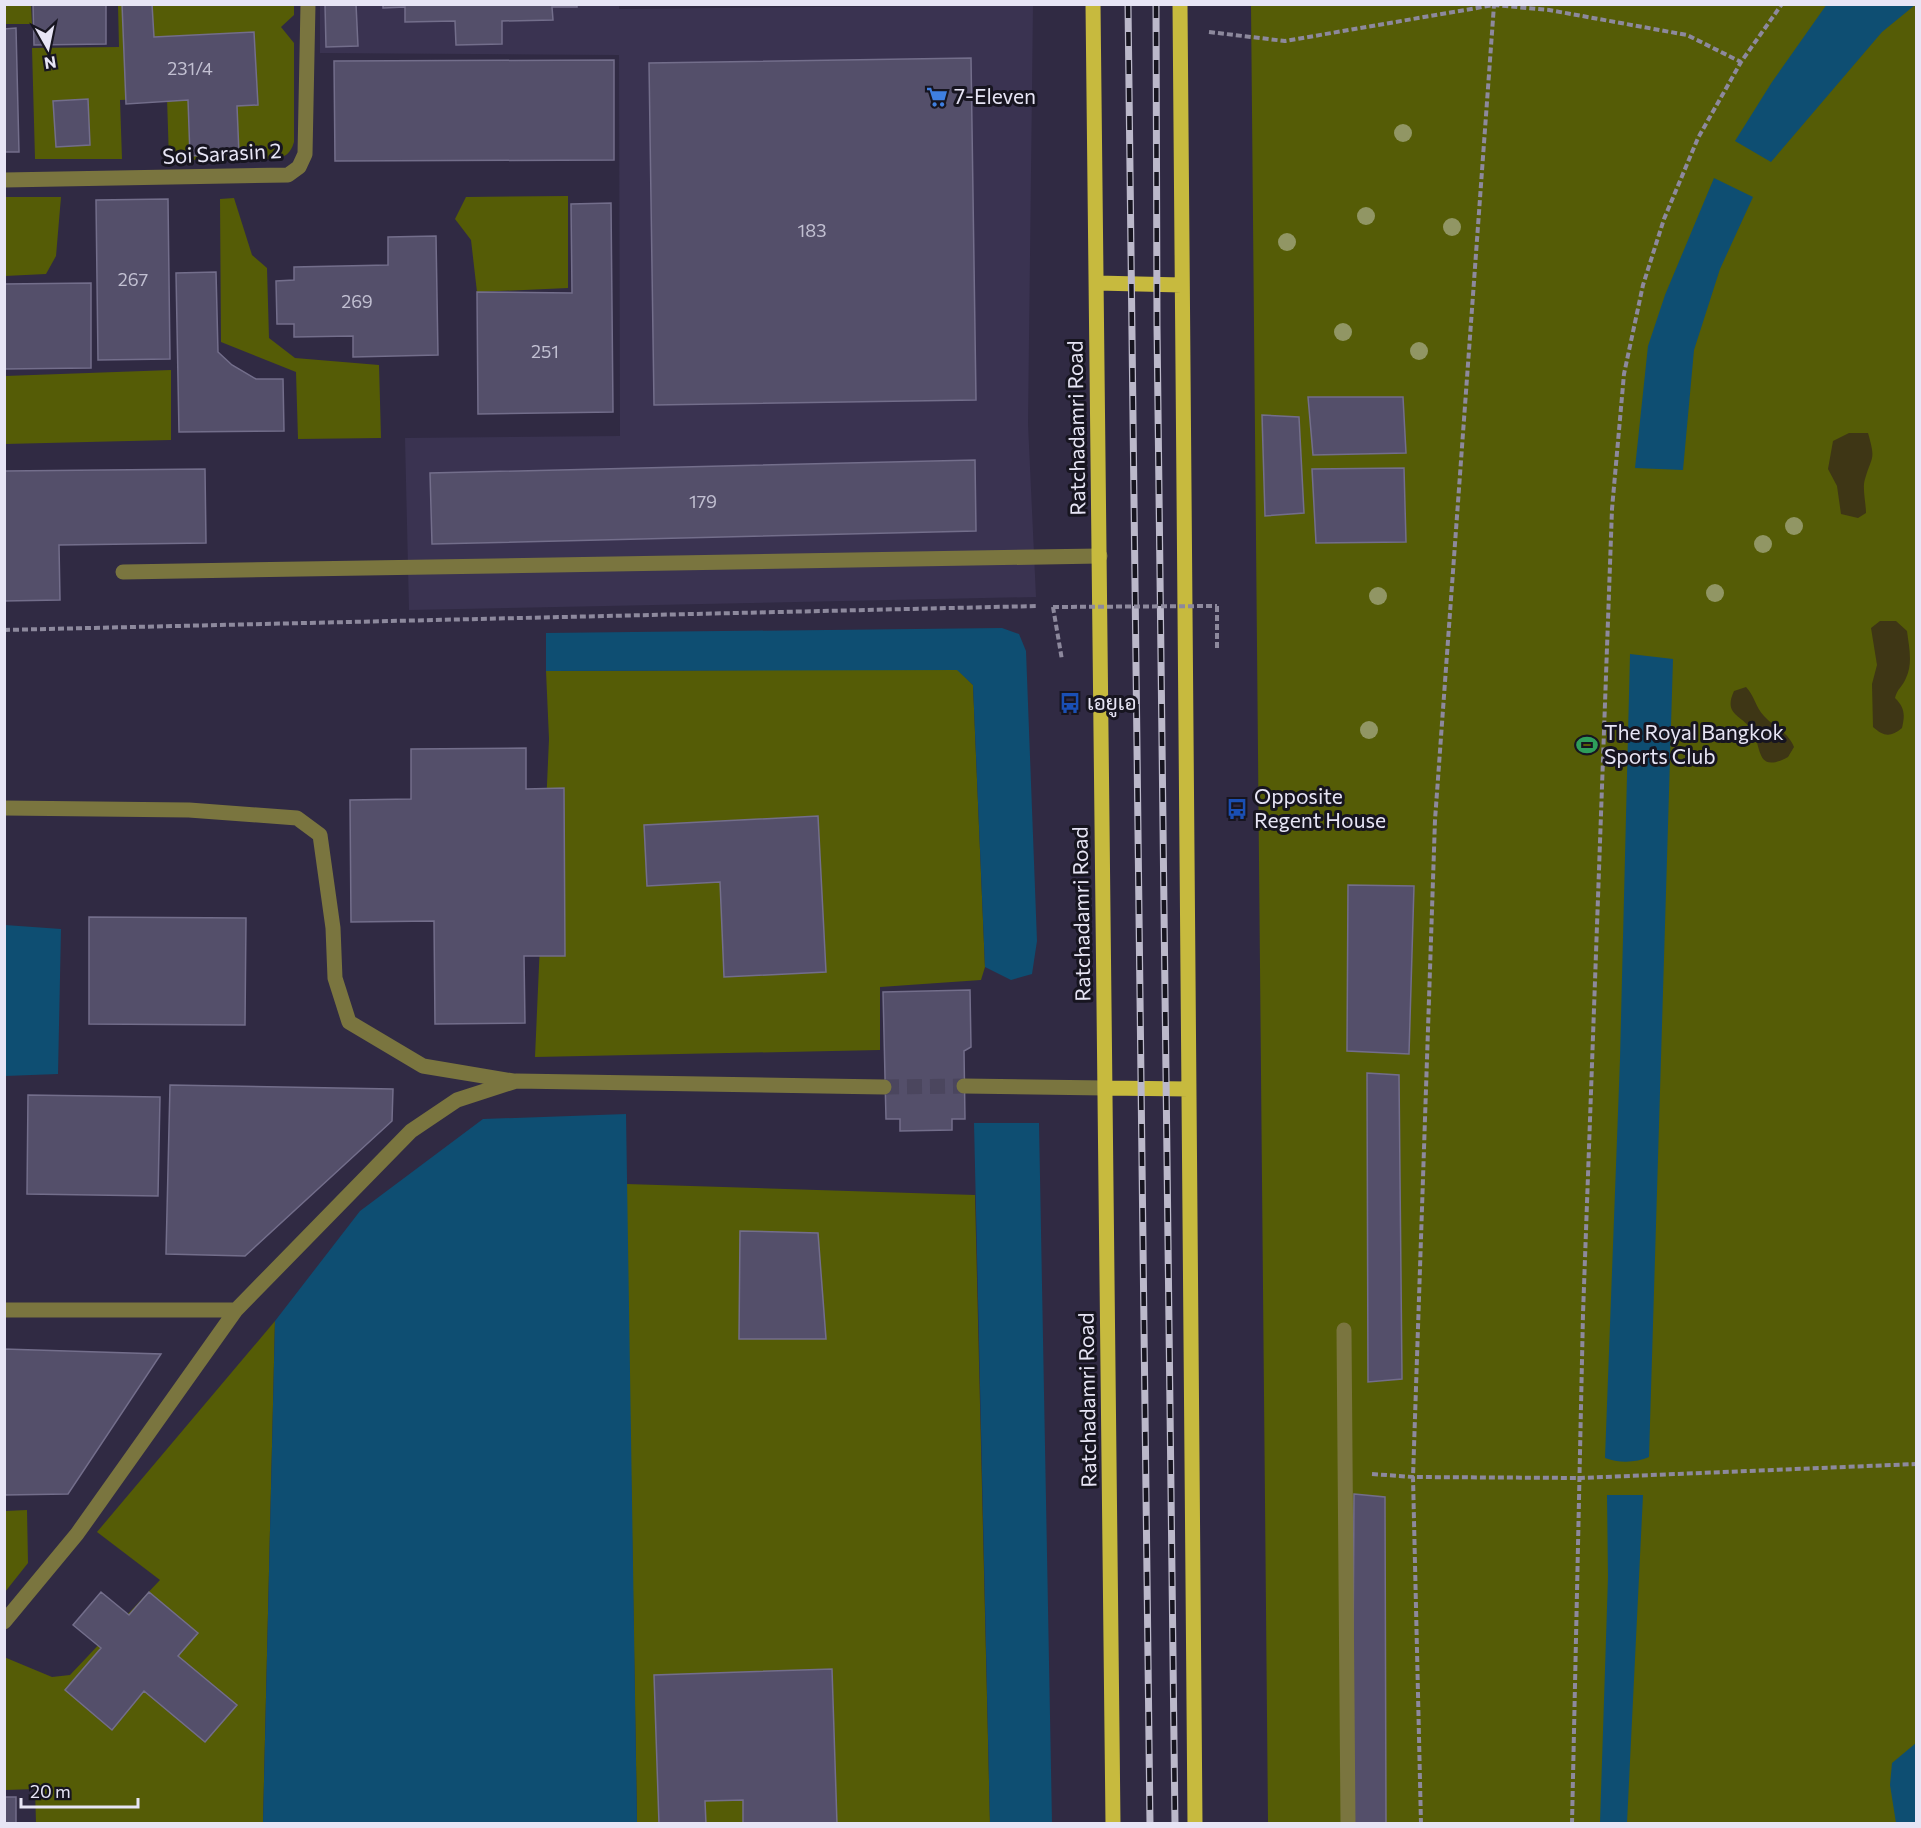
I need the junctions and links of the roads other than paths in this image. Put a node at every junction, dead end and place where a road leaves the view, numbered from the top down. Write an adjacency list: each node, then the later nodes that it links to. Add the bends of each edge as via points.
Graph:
1 (308, 4): 4 (street, Soi Sarasin 2, via 305,154 299,167 288,175)
2 (1094, 4): 5 (main road, Ratchadamri Road)
3 (1180, 4): 6 (main road)
4 (11, 180)
5 (1096, 283): 6 (main road); 7 (main road, Ratchadamri Road)
6 (1182, 285): 14 (main road)
7 (1100, 556): 8 (street); 13 (main road, Ratchadamri Road)
8 (123, 572)
9 (4, 808): 10 (street, via 189,810 297,818 320,835 333,928 335,978 349,1022 423,1066)
10 (516, 1081): 12 (street); 16 (street, via 457,1100 411,1131)
11 (964, 1086): 13 (street)
12 (884, 1087)
13 (1105, 1088): 14 (main road); 19 (main road, Ratchadamri Road)
14 (1189, 1089): 20 (main road)
15 (4, 1310): 16 (street)
16 (236, 1310): 18 (street, via 77,1534)
17 (1344, 1330): 21 (street)
18 (4, 1623)
19 (1113, 1824)
20 (1195, 1824)
21 (1348, 1824)

